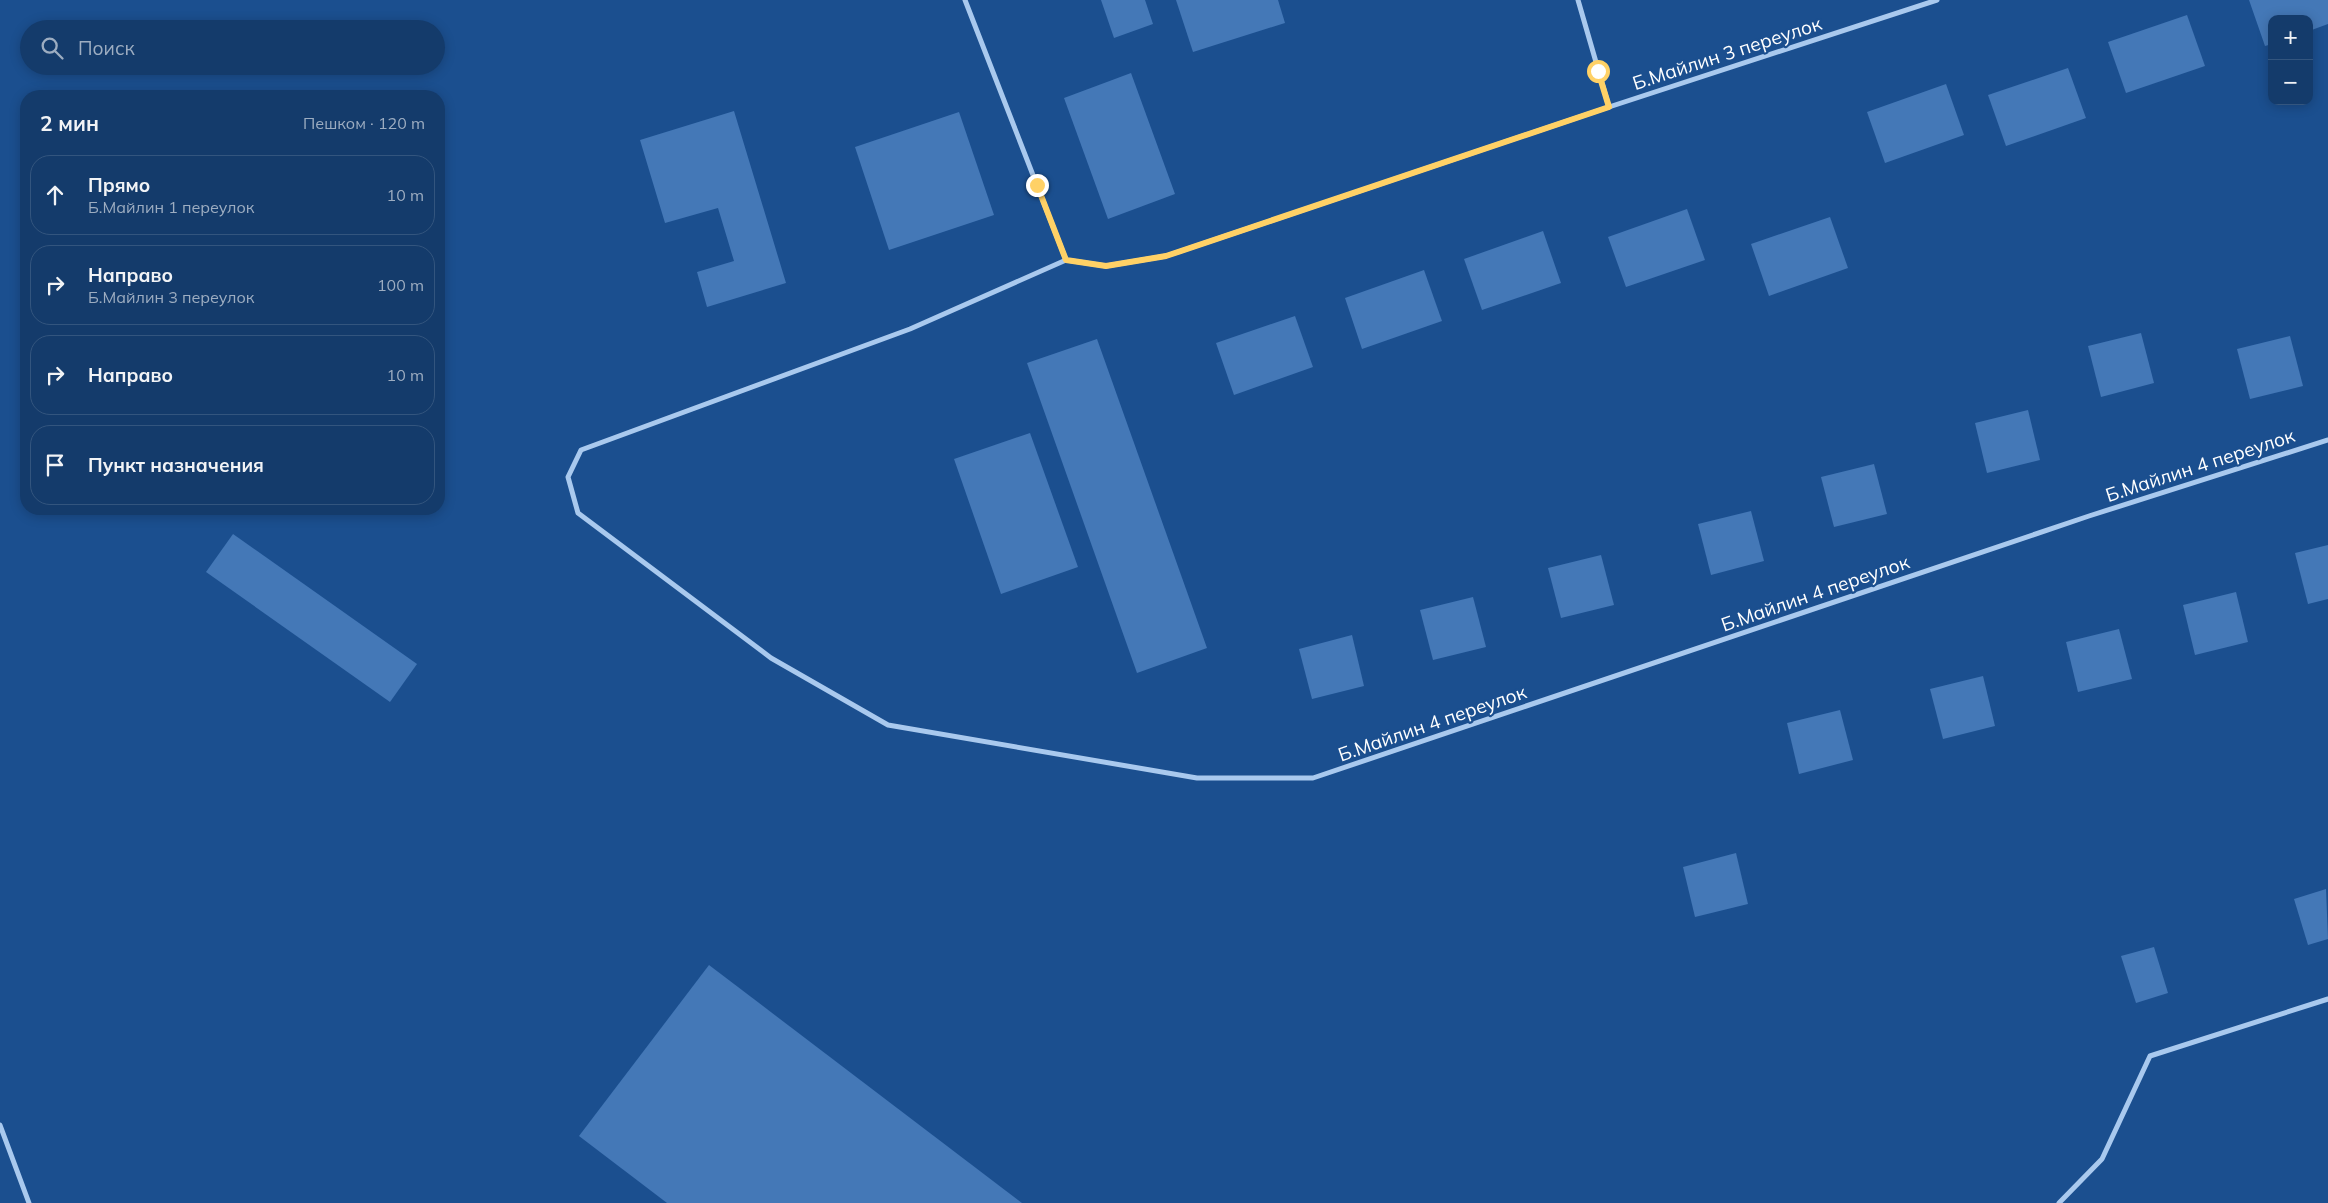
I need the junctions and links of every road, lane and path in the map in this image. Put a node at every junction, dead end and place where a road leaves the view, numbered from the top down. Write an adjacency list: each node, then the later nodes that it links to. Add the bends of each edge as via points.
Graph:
1 (965, 0): 5 (street)
2 (1578, 0): 4 (street)
3 (1938, 0): 4 (street, Б.Майлин 3 переулок)
4 (1609, 107): 5 (street, Б.Майлин 3 переулок, via 1166,256 1106,266)
5 (1066, 260): 6 (street, Б.Майлин 4 переулок, via 910,329 581,450 568,477 578,513 771,658 888,725 1197,778 1313,778 2089,516)
6 (2328, 440)
7 (2328, 999): 10 (street, via 2150,1056 2102,1159)
8 (0, 1125): 9 (street)
9 (29, 1203)
10 (2059, 1203)

